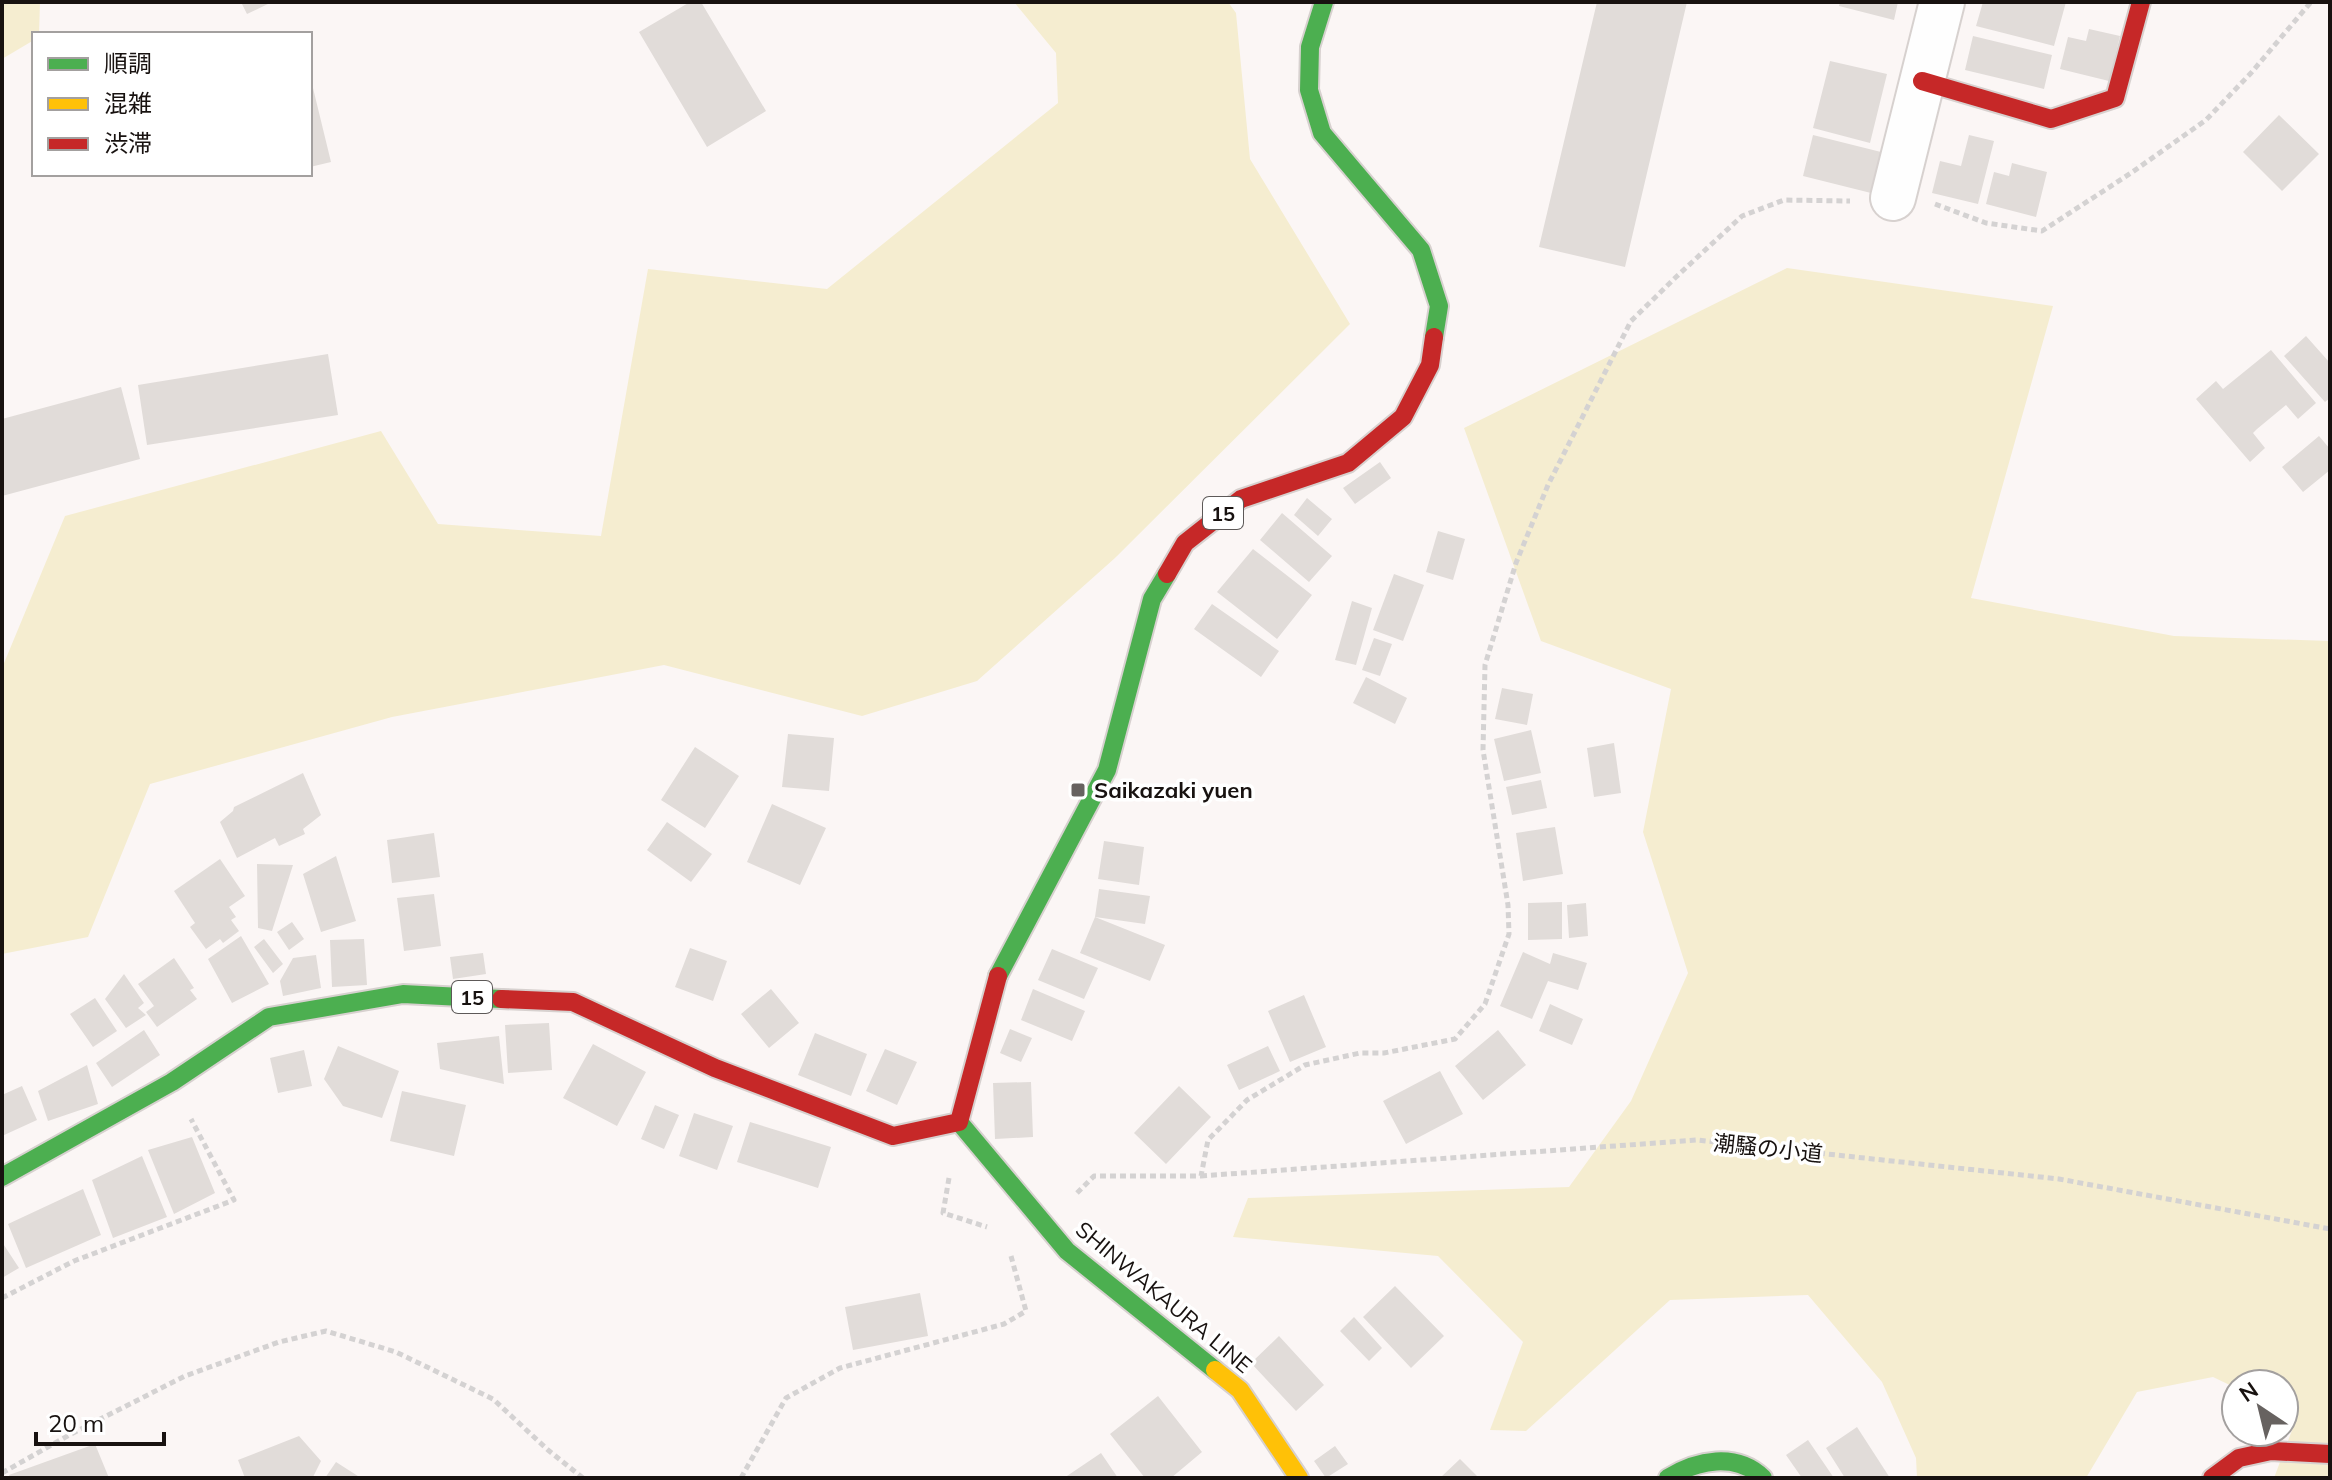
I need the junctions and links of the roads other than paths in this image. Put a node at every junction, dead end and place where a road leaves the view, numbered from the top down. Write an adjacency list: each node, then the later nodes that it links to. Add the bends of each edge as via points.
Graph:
1 (1324, 2): 6 (main road, 15, via 1310,47 1309,90 1322,133 1421,250 1439,306 1430,365 1403,417 1348,463 1241,499 1185,543 1152,599 1107,770 999,971)
2 (1942, 2): 4 (street)
3 (2141, 2): 4 (main road, via 2115,98 2051,119)
4 (1922, 81): 5 (street)
5 (1893, 198)
6 (959, 1122): 7 (main road, 15, via 893,1136 715,1068 573,1002 403,994 269,1017 172,1082); 9 (main road, SHINWAKAURA LINE, via 1067,1251 1240,1390)
7 (2, 1177)
8 (2330, 1454): 12 (main road, via 2271,1451 2239,1458)
9 (1299, 1478)
10 (1668, 1478): 11 (main road, via 1696,1464 1733,1461)
11 (1763, 1478)
12 (2212, 1478)

